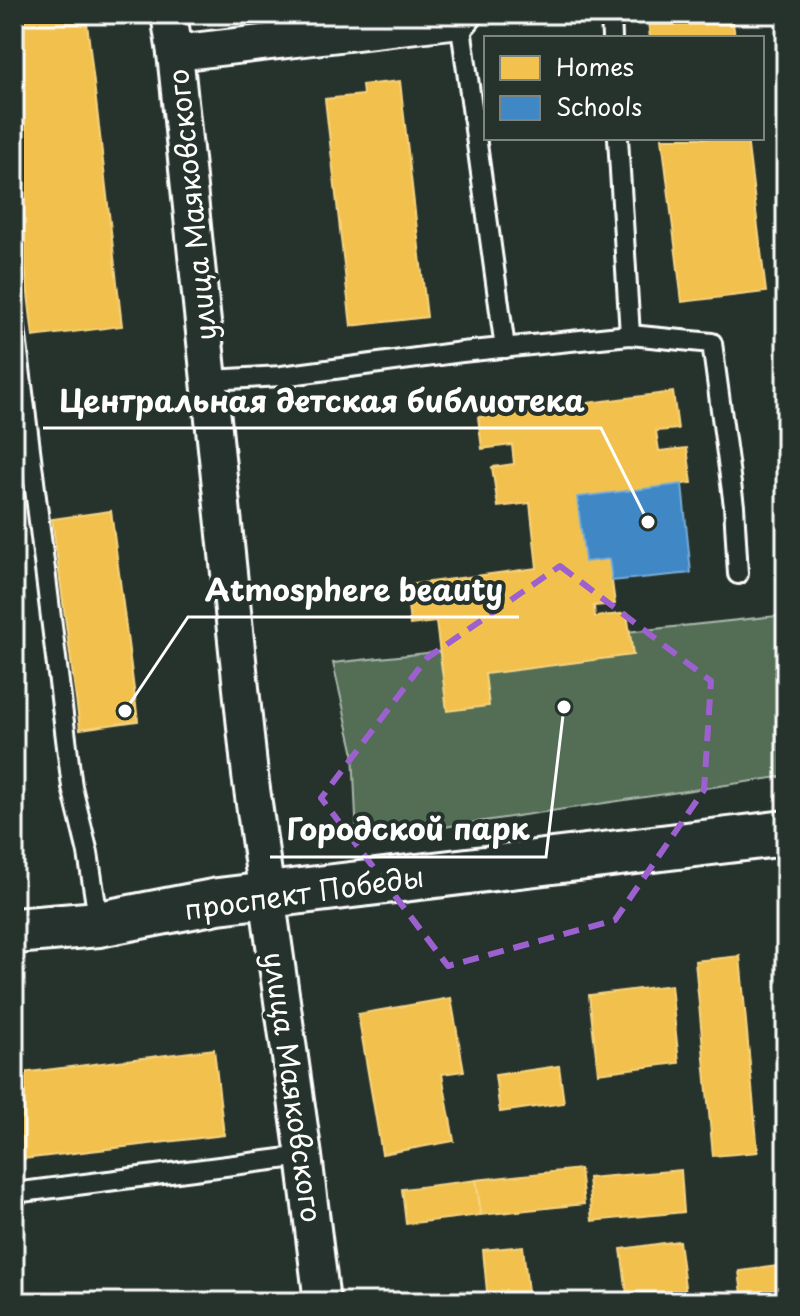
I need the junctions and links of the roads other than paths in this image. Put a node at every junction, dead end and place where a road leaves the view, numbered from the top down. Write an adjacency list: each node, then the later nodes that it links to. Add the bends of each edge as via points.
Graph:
1 (169, 14): 5 (street, улица Маяковского)
2 (611, 14): 4 (lane)
3 (462, 17): 5 (street); 9 (lane)
4 (612, 36)
5 (175, 53): 10 (street, улица Маяковского)
6 (618, 140): 8 (lane)
7 (14, 320): 14 (lane, via 72,787)
8 (630, 335): 9 (lane); 11 (lane, via 712,343)
9 (505, 348): 10 (lane)
10 (210, 380): 13 (street, улица Маяковского, via 250,775)
11 (738, 574)
12 (786, 833): 13 (street, проспект Победы)
13 (268, 895): 14 (street, проспект Победы); 16 (street, улица Маяковского)
14 (99, 924): 15 (street, проспект Победы)
15 (14, 931)
16 (304, 1156): 17 (lane); 18 (street, улица Маяковского)
17 (14, 1193)
18 (322, 1302)

